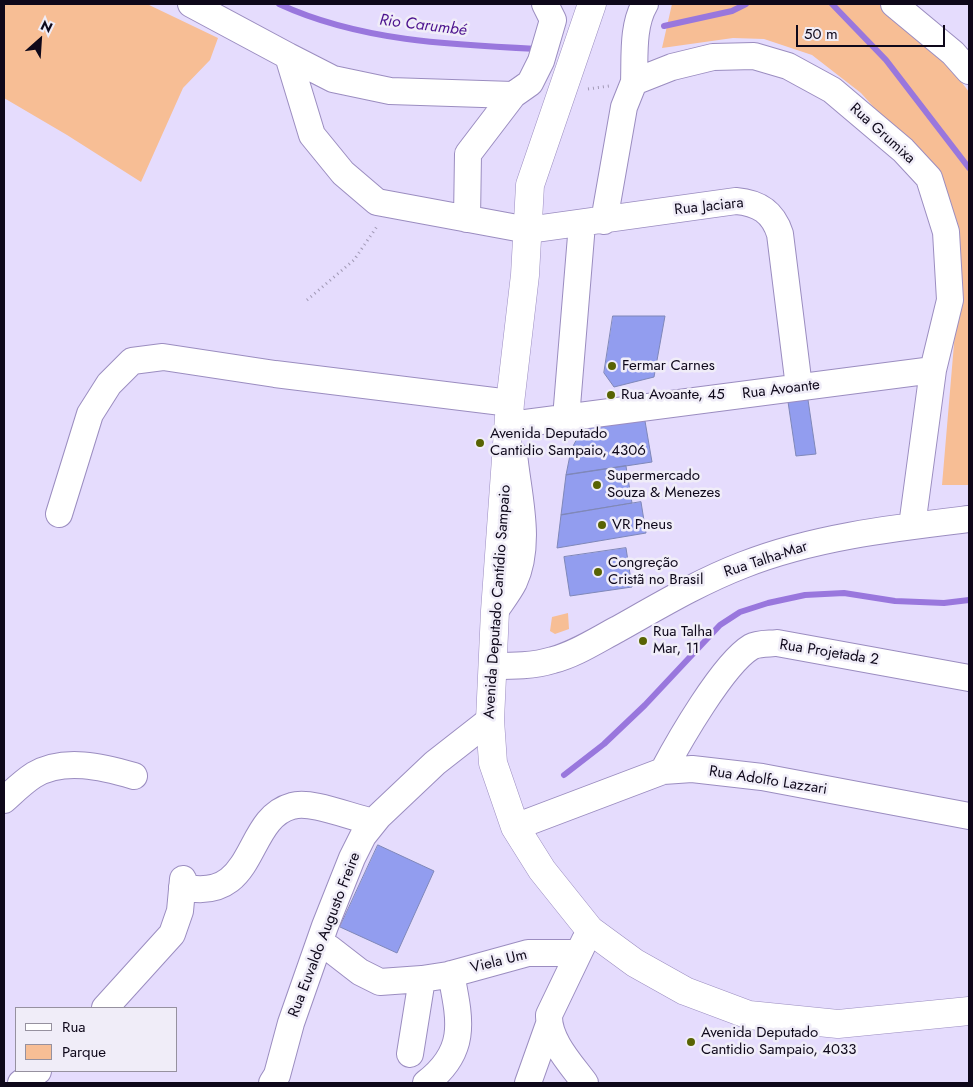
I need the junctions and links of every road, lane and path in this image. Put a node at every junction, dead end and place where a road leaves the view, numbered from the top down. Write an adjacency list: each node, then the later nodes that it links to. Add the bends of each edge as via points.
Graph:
1 (191, 4): 6 (street)
2 (545, 4): 10 (street, via 553,20 541,61 530,83)
3 (592, 4): 9 (main road, Avenida Deputado Cantídio Sampaio)
4 (645, 4): 8 (street, via 636,36)
5 (894, 4): 7 (street, via 953,53)
6 (288, 56): 10 (street, via 333,79 390,92); 11 (street, Rua Jaciara, via 312,135 343,173 377,202)
7 (969, 71)
8 (637, 80): 9 (path); 13 (street, via 624,107); 16 (street, Rua Grumixa, via 713,57 754,56 774,61 806,73 832,90 903,150 929,178 946,232 950,300)
9 (561, 93): 14 (main road, Avenida Deputado Cantídio Sampaio, via 530,185)
10 (513, 95): 12 (street, via 468,154)
11 (388, 204): 12 (street, Rua Jaciara); 15 (path, via 373,234 354,260)
12 (467, 219): 14 (street, Rua Jaciara)
13 (593, 222): 14 (street, Rua Jaciara); 17 (street, Rua Jaciara, via 736,201 751,202 765,209 776,222 780,234); 18 (street)
14 (528, 230): 19 (main road, Avenida Deputado Cantídio Sampaio)
15 (306, 300)
16 (933, 370): 17 (street, Rua Avoante); 22 (street, Rua Grumixa)
17 (799, 387): 18 (street, Rua Avoante)
18 (566, 418): 19 (street, Rua Avoante)
19 (510, 423): 20 (street, Rua Avoante, via 275,374 163,356 132,362 109,384 90,414); 23 (main road, Avenida Deputado Cantídio Sampaio)
20 (60, 514)
21 (969, 519): 22 (street, Rua Talha-Mar)
22 (912, 526): 23 (street, Rua Talha-Mar, via 799,546 744,564 702,582 587,646 553,661)
23 (493, 666): 25 (main road, Avenida Deputado Cantídio Sampaio)
24 (969, 678): 26 (street, Rua Projetada 2, via 777,643 752,646 734,662 689,725)
25 (490, 720): 30 (street, Rua Euvaldo Augusto Freire, via 435,763); 31 (main road, Avenida Deputado Cantídio Sampaio, via 493,763)
26 (663, 771): 29 (street, Rua Adolfo Lazzari, via 692,769 762,777); 31 (street, Rua Adolfo Lazzari)
27 (134, 776): 28 (street, via 93,766 53,767 34,775)
28 (4, 800)
29 (969, 816)
30 (374, 822): 36 (street, via 308,806 293,805 279,811 241,869 225,883 208,891 183,883 180,911 172,934); 42 (street, Rua Euvaldo Augusto Freire, via 352,858 325,926)
31 (515, 827): 32 (main road, Avenida Deputado Cantídio Sampaio)
32 (584, 942): 34 (street, Viela Um); 37 (main road, Avenida Deputado Cantídio Sampaio, via 635,963 685,991 749,1015 838,1024); 38 (street, via 550,1015)
33 (330, 948): 35 (street, Viela Um, via 360,972 380,982)
34 (451, 974): 35 (street, Viela Um); 43 (street, via 460,1019 455,1047 445,1065)
35 (422, 979): 39 (street)
36 (106, 1007)
37 (969, 1010)
38 (549, 1024): 44 (street); 45 (street, via 559,1046)
39 (410, 1054)
40 (37, 1072): 41 (street)
41 (22, 1083)
42 (272, 1083)
43 (426, 1083)
44 (528, 1083)
45 (585, 1083)

